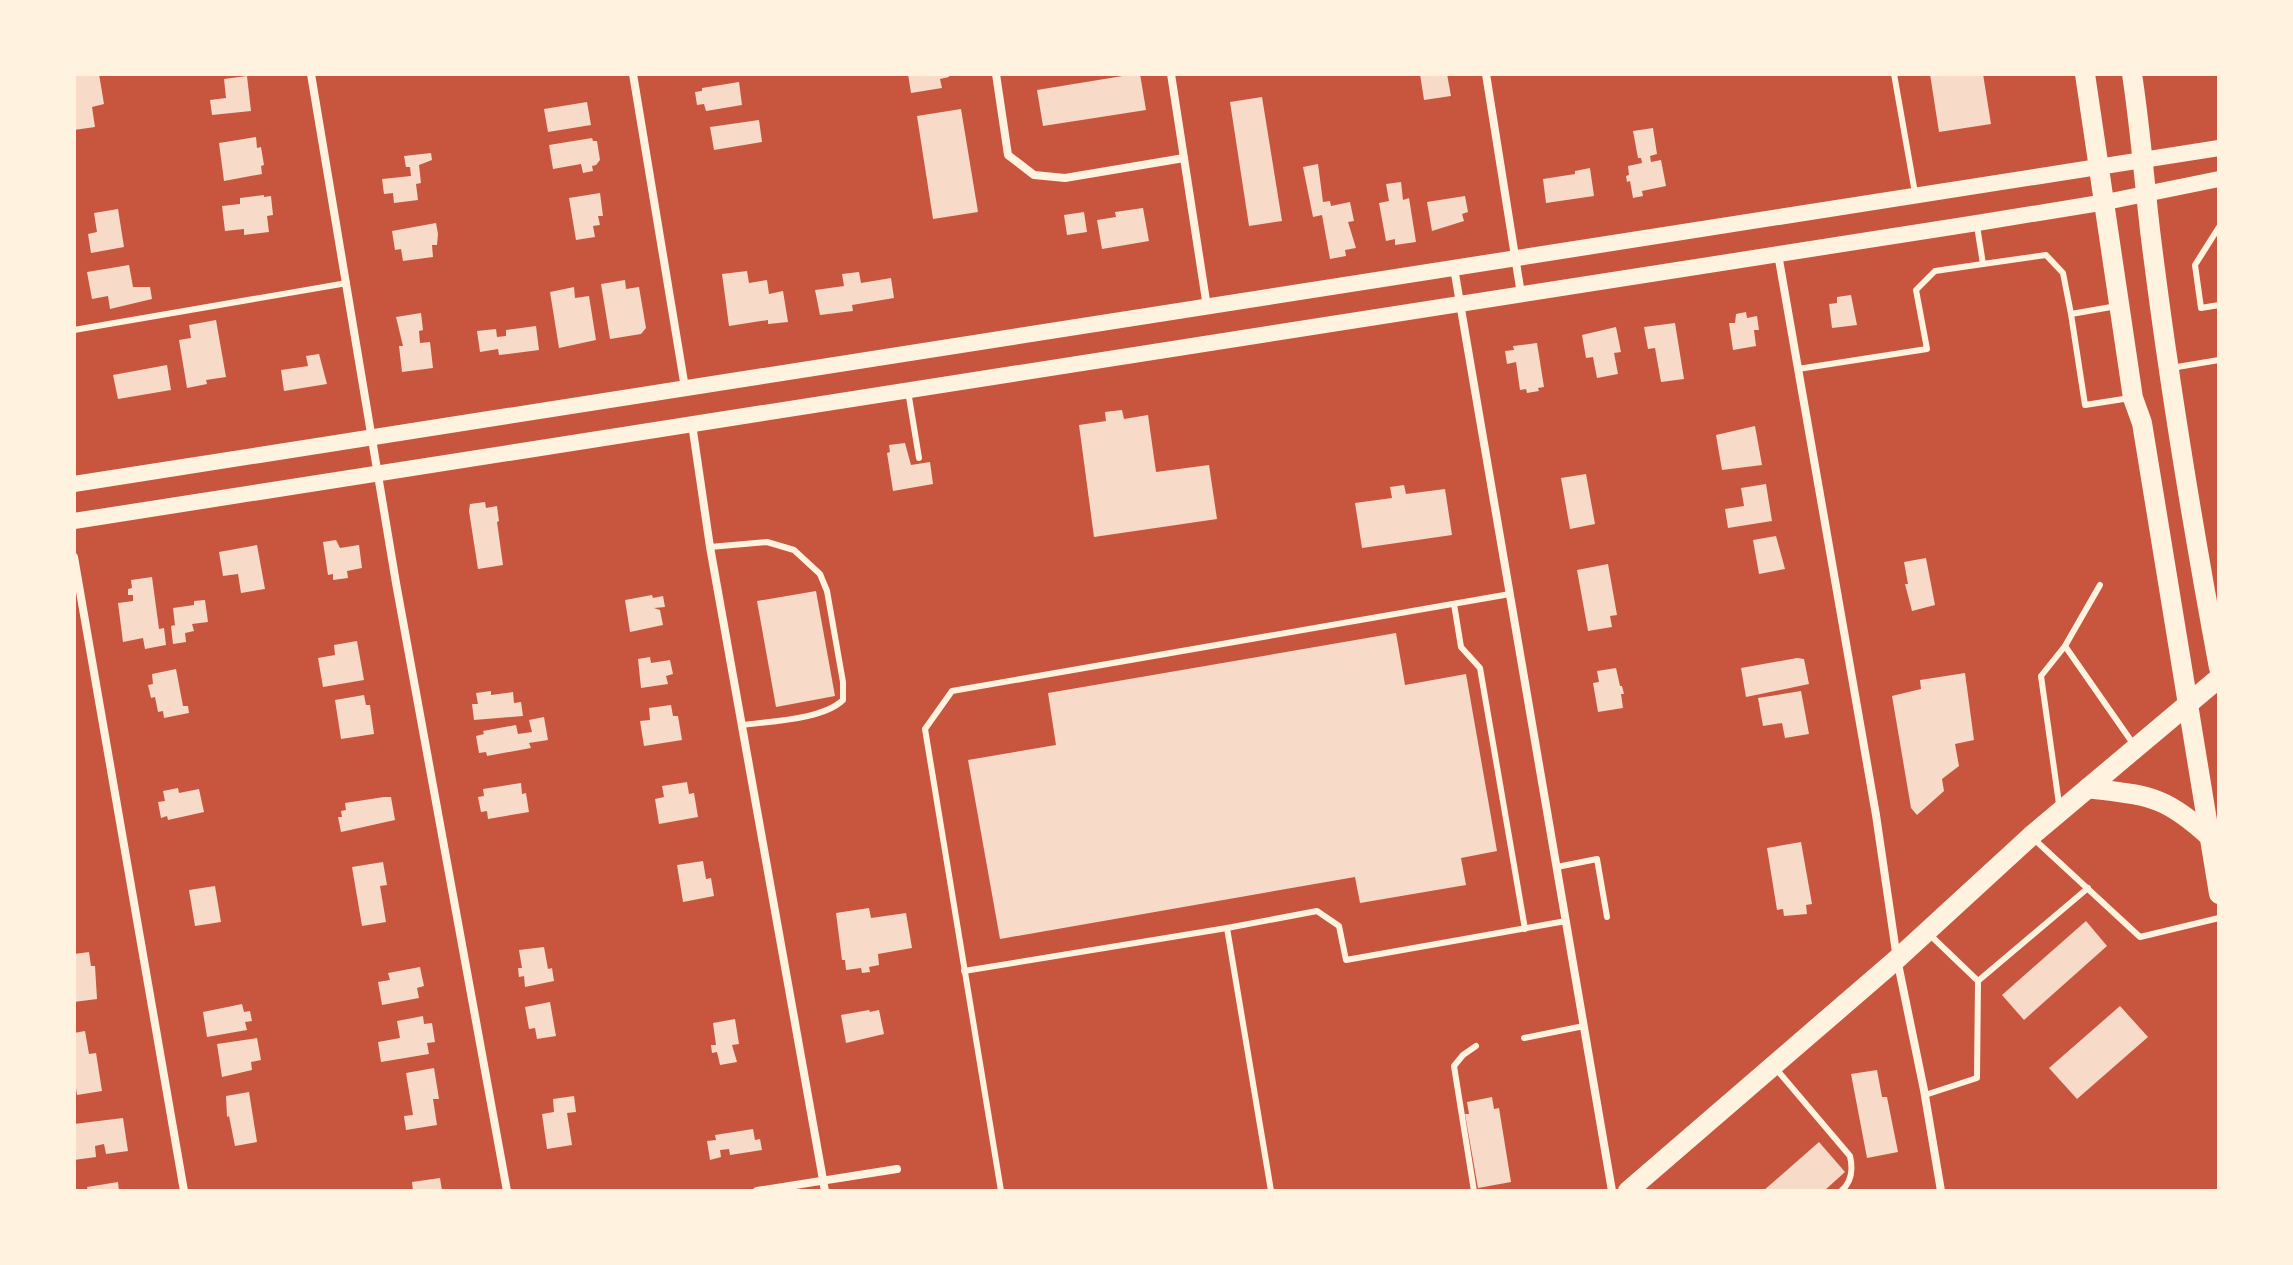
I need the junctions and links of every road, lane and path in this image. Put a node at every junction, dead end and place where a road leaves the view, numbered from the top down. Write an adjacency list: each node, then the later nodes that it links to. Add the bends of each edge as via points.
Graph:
1 (311, 74): 23 (street)
2 (633, 74): 34 (street)
3 (996, 74): 10 (street, via 1008,155 1034,175 1065,178)
4 (1171, 74): 10 (street)
5 (1486, 74): 20 (street)
6 (1894, 74): 15 (lane)
7 (2085, 74): 12 (main road)
8 (2132, 74): 11 (main road)
9 (2219, 148): 11 (main road)
10 (1184, 158): 28 (street)
11 (2144, 160): 12 (main road); 14 (main road)
12 (2100, 166): 15 (main road); 16 (main road)
13 (2219, 179): 14 (main road)
14 (2147, 193): 16 (main road); 32 (main road)
15 (1916, 196): 20 (main road)
16 (2106, 202): 17 (main road); 27 (main road)
17 (1977, 223): 19 (main road); 21 (lane)
18 (2219, 227): 26 (lane, via 2195,265 2201,308)
19 (1778, 254): 24 (main road); 33 (street)
20 (1517, 259): 22 (main road); 24 (street)
21 (1983, 264): 29 (lane, via 2046,255 2063,273); 33 (lane, via 1935,271 1916,290 1927,349)
22 (1454, 268): 25 (street); 28 (main road)
23 (347, 283): 30 (lane); 38 (street)
24 (1521, 295): 25 (main road)
25 (1460, 304): 35 (main road); 48 (street)
26 (2219, 305)
27 (2120, 306): 29 (lane); 36 (main road)
28 (1207, 307): 34 (main road)
29 (2071, 314): 36 (lane, via 2085,405)
30 (74, 330)
31 (2219, 360): 32 (lane)
32 (2170, 368): 43 (main road)
33 (1798, 369): 69 (street)
34 (685, 388): 38 (main road)
35 (908, 390): 37 (main road); 39 (lane)
36 (2133, 398): 53 (main road, via 2142,423)
37 (692, 424): 40 (main road); 44 (street)
38 (373, 437): 40 (street); 41 (main road)
39 (919, 458)
40 (379, 472): 42 (main road); 80 (street)
41 (74, 484)
42 (74, 521)
43 (2197, 543): 46 (main road); 51 (main road)
44 (710, 547): 54 (street); 54 (lane, via 767,542 794,550 820,574 833,621 843,700 822,712)
45 (74, 557): 79 (street)
46 (2219, 565)
47 (2100, 585): 50 (lane)
48 (1510, 594): 49 (lane); 60 (street)
49 (1454, 604): 67 (lane, via 1461,647 1480,668); 70 (lane, via 952,691 925,729)
50 (2065, 646): 55 (lane); 57 (lane, via 2041,676)
51 (2219, 668)
52 (2219, 678): 53 (main road)
53 (2189, 705): 55 (main road); 59 (main road)
54 (742, 725): 78 (street)
55 (2136, 748): 56 (main road)
56 (2088, 788): 57 (main road); 59 (main road, via 2156,799)
57 (2060, 811): 58 (main road)
58 (2031, 836): 61 (lane); 68 (main road)
59 (2210, 837): 62 (main road)
60 (1557, 867): 63 (lane, via 1597,859); 65 (street)
61 (2088, 888): 64 (lane, via 2140,937); 71 (lane)
62 (2219, 894)
63 (1607, 917)
64 (2219, 918)
65 (1566, 921): 67 (lane); 72 (street)
66 (1227, 928): 67 (lane, via 1317,911 1339,926 1346,960); 70 (lane); 84 (lane)
67 (1525, 929)
68 (1926, 931): 69 (main road); 71 (lane)
69 (1897, 959): 75 (main road); 76 (street)
70 (964, 971): 83 (lane)
71 (1978, 981): 76 (lane, via 1977,1078)
72 (1584, 1026): 73 (lane); 86 (street)
73 (1524, 1038)
74 (1476, 1046): 85 (lane, via 1454,1066)
75 (1772, 1065): 87 (main road); 88 (lane, via 1850,1156 1853,1169)
76 (1925, 1095): 89 (street)
77 (897, 1169): 78 (street)
78 (823, 1180): 81 (street); 82 (street)
79 (184, 1191)
80 (507, 1191)
81 (757, 1191)
82 (825, 1191)
83 (1001, 1191)
84 (1271, 1191)
85 (1474, 1191)
86 (1612, 1191)
87 (1628, 1191)
88 (1841, 1191)
89 (1941, 1191)

